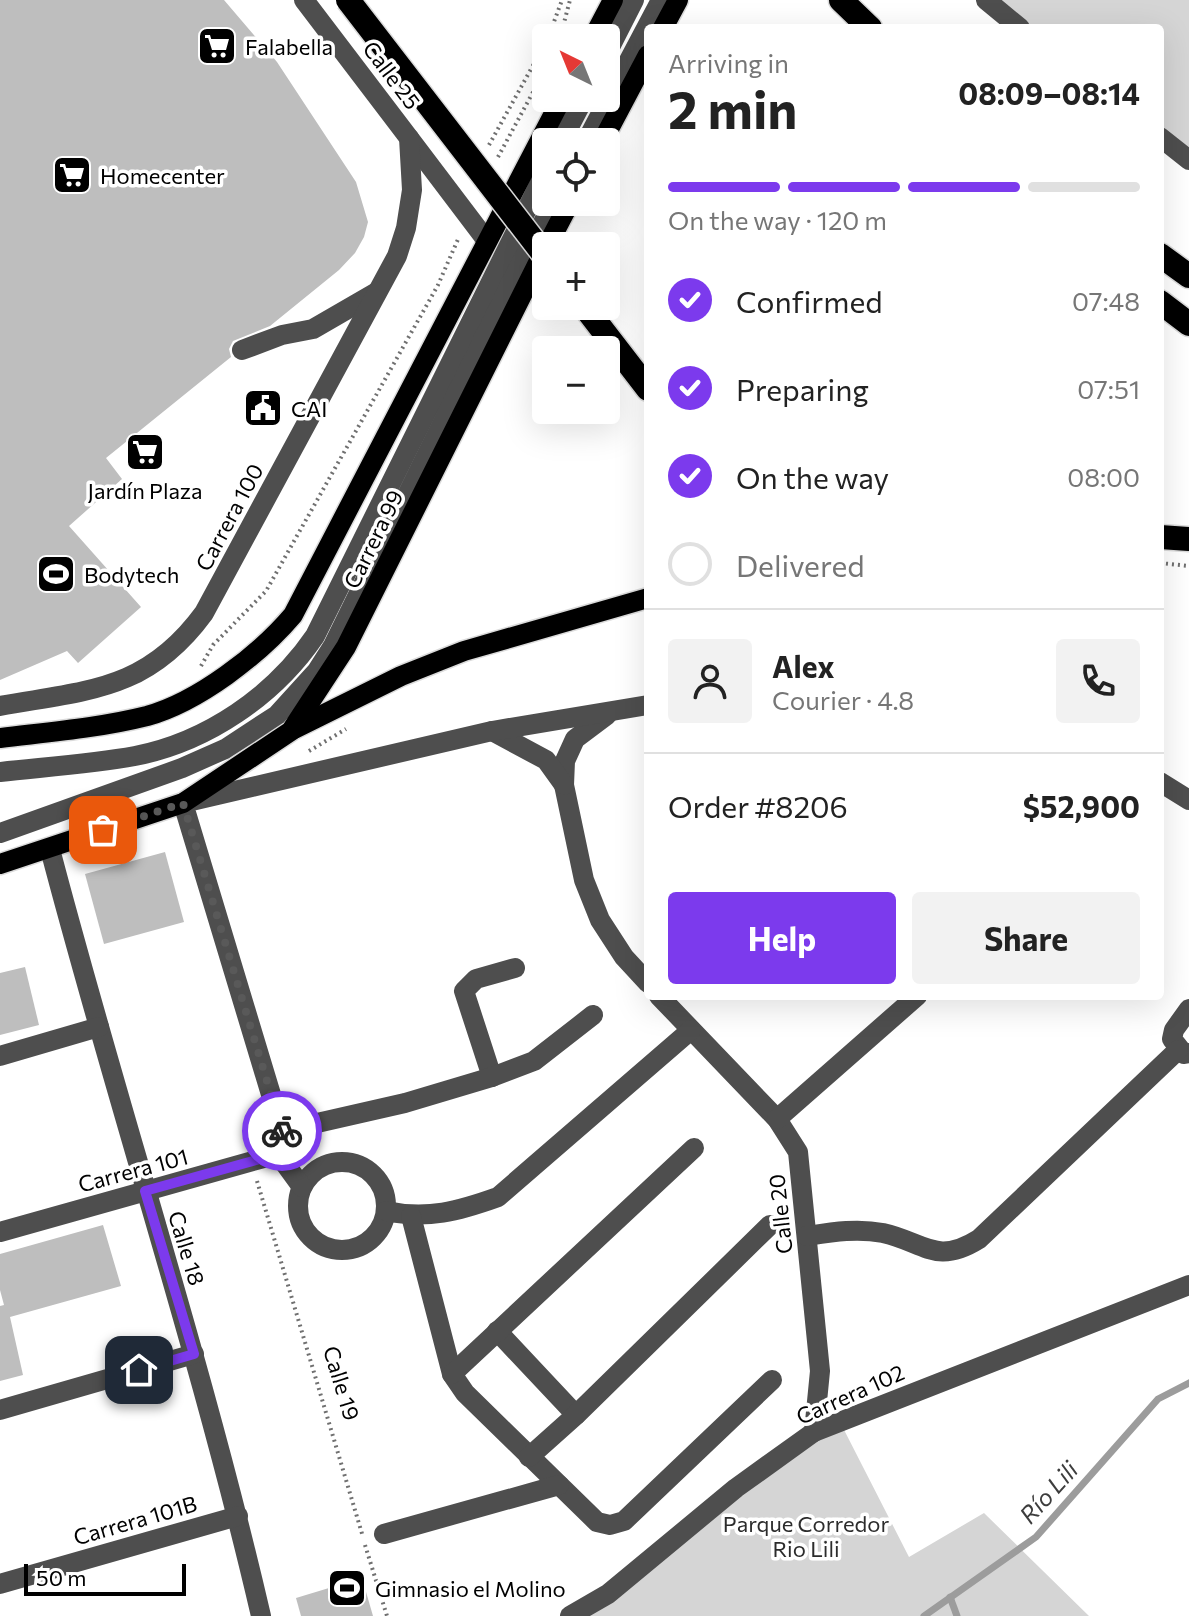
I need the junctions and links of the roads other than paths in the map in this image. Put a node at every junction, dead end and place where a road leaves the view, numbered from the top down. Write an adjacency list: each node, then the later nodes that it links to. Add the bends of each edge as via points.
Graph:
1 (304, 0): 20 (street, Calle 25)
2 (348, 0): 26 (highway, bridge)
3 (613, 0): 9 (main road)
4 (634, 0): 14 (street)
5 (661, 0): 10 (street)
6 (678, 0): 11 (main road)
7 (841, 0): 12 (highway)
8 (997, 4): 13 (street)
9 (600, 24)
10 (648, 24)
11 (665, 24)
12 (866, 24)
13 (1016, 24)
14 (620, 28)
15 (644, 32): 18 (street)
16 (644, 63): 19 (main road)
17 (555, 112): 27 (main road, Carrera 99)
18 (593, 128)
19 (609, 128)
20 (409, 138): 23 (street, Calle 25); 27 (street)
21 (1164, 140): 22 (street)
22 (1189, 160)
23 (412, 190): 31 (street, Carrera 100, via 397,256)
24 (532, 199): 46 (street, via 300,659 262,696 175,745)
25 (546, 216): 51 (street, via 333,646 298,694 277,715 225,749)
26 (532, 239)
27 (487, 241): 45 (main road, Carrera 99, via 293,615 258,652 197,693 150,715)
28 (1164, 258): 30 (highway)
29 (532, 275): 43 (main road, Carrera 99, via 346,647)
30 (1189, 276)
31 (377, 292): 33 (street, via 313,329); 40 (street, Carrera 100, via 193,629 146,669 114,684)
32 (595, 320): 34 (highway)
33 (242, 350)
34 (644, 384)
35 (1189, 528): 36 (highway)
36 (1164, 529)
37 (1164, 537): 38 (highway)
38 (1189, 539)
39 (644, 599): 43 (main road, via 464,651)
40 (0, 706)
41 (644, 706): 42 (street)
42 (614, 710): 44 (street); 48 (street, via 575,739 565,761)
43 (291, 731): 50 (main road, Carrera 99)
44 (492, 731): 48 (street, via 546,760); 50 (street)
45 (0, 738)
46 (2, 772)
47 (1164, 784): 49 (street)
48 (564, 785): 55 (street, via 584,880 600,920)
49 (1189, 800)
50 (183, 803): 52 (main road); 66 (street)
51 (9, 829)
52 (50, 849): 53 (main road); 60 (street, Calle 18)
53 (0, 864)
54 (515, 968): 64 (street, via 476,979 464,991)
55 (644, 979)
56 (663, 1000): 61 (street, Calle 20)
57 (912, 1000): 65 (street)
58 (1189, 1009): 62 (street, via 1172,1039)
59 (593, 1015): 64 (street, via 534,1061)
60 (99, 1027): 63 (street); 70 (street, Calle 18)
61 (691, 1030): 65 (street, Calle 20); 72 (street, via 498,1197 463,1209)
62 (1184, 1051): 75 (street, via 979,1239 959,1251 850,1230)
63 (0, 1056)
64 (492, 1077): 66 (street)
65 (777, 1119): 75 (street, Calle 20, via 798,1152)
66 (282, 1131): 68 (street)
67 (694, 1148): 77 (street)
68 (278, 1154): 69 (street); 70 (street, Carrera 101)
69 (302, 1187): 71 (street, via 330,1163 354,1164 375,1177); 71 (street, via 297,1201 304,1231 329,1249 359,1247 372,1238)
70 (145, 1191): 74 (street, Carrera 101); 78 (street, Calle 18)
71 (386, 1211): 72 (street)
72 (411, 1216): 79 (street)
73 (770, 1225): 82 (street)
74 (0, 1232)
75 (807, 1236): 83 (street, Calle 20, via 820,1371)
76 (1189, 1285): 83 (street, Carrera 102)
77 (497, 1331): 79 (street); 82 (street)
78 (194, 1354): 81 (street); 86 (street, Calle 18)
79 (452, 1374): 84 (street)
80 (772, 1380): 85 (street, via 624,1521 597,1522)
81 (0, 1410)
82 (576, 1415): 84 (street)
83 (814, 1432): 90 (street, Carrera 102, via 736,1488 608,1594)
84 (529, 1457): 85 (street)
85 (559, 1485): 87 (street)
86 (238, 1516): 88 (street, Carrera 101B); 89 (street, Calle 18)
87 (384, 1534)
88 (0, 1584)
89 (261, 1616)
90 (570, 1616)

